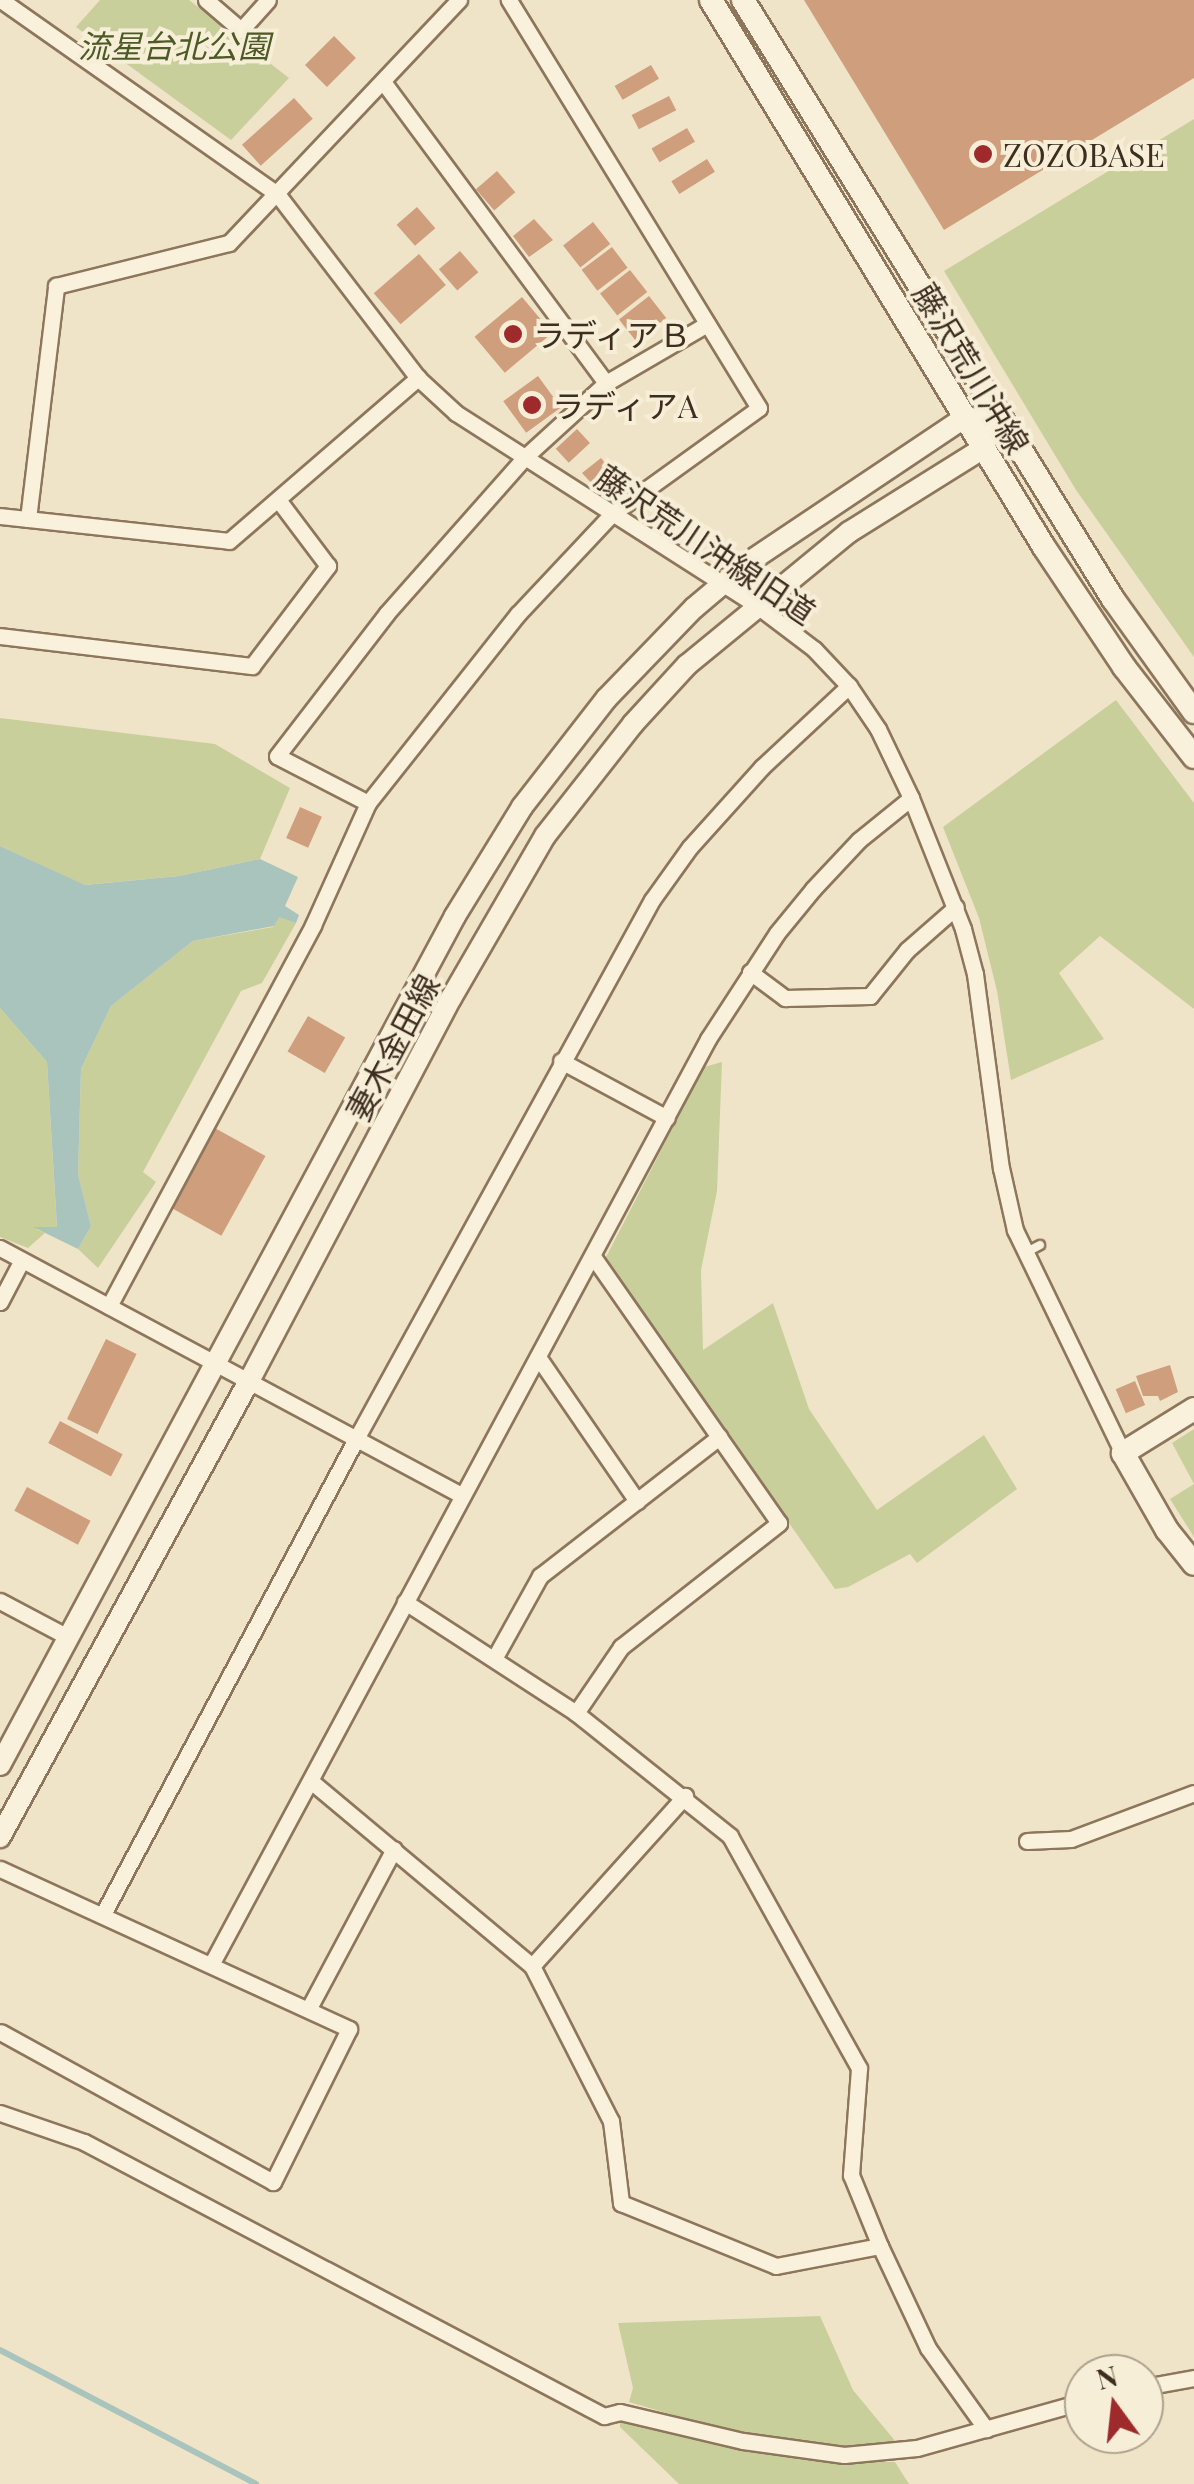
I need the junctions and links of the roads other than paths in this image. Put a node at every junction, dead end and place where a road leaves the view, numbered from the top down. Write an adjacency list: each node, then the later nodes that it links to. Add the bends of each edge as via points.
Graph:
1 (0, 0): 9 (street, 藤沢荒川沖線旧道)
2 (206, 0): 3 (street, via 241,30)
3 (268, 0)
4 (458, 0): 8 (street)
5 (510, 0): 10 (street)
6 (712, 0): 14 (main road, 藤沢荒川沖線)
7 (743, 0): 13 (main road, 藤沢荒川沖線)
8 (384, 83): 9 (street); 12 (street)
9 (278, 195): 11 (street, 藤沢荒川沖線旧道); 20 (street, via 229,242 56,286)
10 (707, 324): 12 (street); 18 (street, via 759,408)
11 (418, 378): 16 (street, 藤沢荒川沖線旧道, via 456,414); 17 (street)
12 (606, 383): 16 (street)
13 (998, 418): 14 (street); 15 (street); 25 (main road, 藤沢荒川沖線, via 1112,599)
14 (963, 419): 15 (main road, 藤沢荒川沖線); 21 (street, 妻木金田線)
15 (982, 449): 22 (street, 妻木金田線, via 850,532); 26 (main road, 藤沢荒川沖線, via 1124,668)
16 (525, 458): 18 (street, 藤沢荒川沖線旧道); 28 (street, via 387,612 277,756)
17 (279, 501): 20 (street, via 229,540); 23 (street, via 328,566 252,666)
18 (612, 514): 21 (street, 藤沢荒川沖線旧道); 28 (street, via 518,614)
19 (0, 516): 20 (street)
20 (28, 519)
21 (723, 583): 22 (street, 藤沢荒川沖線旧道); 41 (street, 妻木金田線, via 606,700 522,807 455,916)
22 (756, 604): 24 (street, 藤沢荒川沖線旧道); 42 (street, 妻木金田線, via 632,724 545,836 451,998)
23 (0, 636)
24 (850, 686): 27 (street, 藤沢荒川沖線旧道); 31 (street, via 762,767 690,847 652,900)
25 (1194, 712)
26 (1194, 757)
27 (911, 798): 29 (street, 藤沢荒川沖線旧道); 30 (street, via 813,889)
28 (368, 803): 39 (street, via 313,926)
29 (956, 907): 30 (street, via 907,950 870,996 784,998); 35 (street, 藤沢荒川沖線旧道, via 976,974 1001,1168)
30 (750, 972): 32 (street)
31 (561, 1061): 32 (street); 45 (street)
32 (667, 1118): 36 (street)
33 (1040, 1245): 35 (lane)
34 (0, 1248): 37 (street)
35 (1024, 1253): 46 (street, 藤沢荒川沖線旧道)
36 (593, 1256): 40 (street); 44 (street)
37 (22, 1260): 38 (street); 39 (street)
38 (0, 1302)
39 (108, 1306): 41 (street)
40 (538, 1358): 47 (street); 48 (street)
41 (216, 1362): 42 (street); 52 (street, 妻木金田線)
42 (249, 1381): 45 (street); 59 (street, 妻木金田線)
43 (1194, 1410): 46 (main road)
44 (719, 1437): 48 (street); 54 (street, via 779,1523 621,1647)
45 (356, 1438): 47 (street); 63 (street)
46 (1123, 1453): 49 (main road)
47 (462, 1495): 51 (street)
48 (637, 1502): 53 (street, via 540,1576)
49 (1194, 1564)
50 (0, 1601): 52 (street)
51 (406, 1602): 53 (street); 56 (street)
52 (68, 1637): 55 (street, 妻木金田線)
53 (495, 1657): 54 (street)
54 (576, 1713): 58 (street)
55 (0, 1765)
56 (312, 1782): 61 (street); 64 (street)
57 (1194, 1793): 60 (street, via 1072,1839)
58 (684, 1796): 65 (street); 69 (street, via 730,1836 859,2068 851,2174)
59 (0, 1837)
60 (1027, 1841)
61 (394, 1849): 65 (street); 66 (street)
62 (0, 1869): 63 (street)
63 (103, 1914): 64 (street)
64 (212, 1963): 66 (street)
65 (532, 1966): 69 (street, via 612,2121 620,2204 776,2266)
66 (309, 2008): 67 (street, via 349,2028 273,2182)
67 (0, 2032)
68 (0, 2114): 73 (street, via 84,2142 604,2416 620,2412 844,2456 917,2448)
69 (880, 2246): 73 (street, via 928,2348)
70 (1194, 2378): 71 (street)
71 (1164, 2383)
72 (1064, 2407): 73 (street)
73 (986, 2429)

